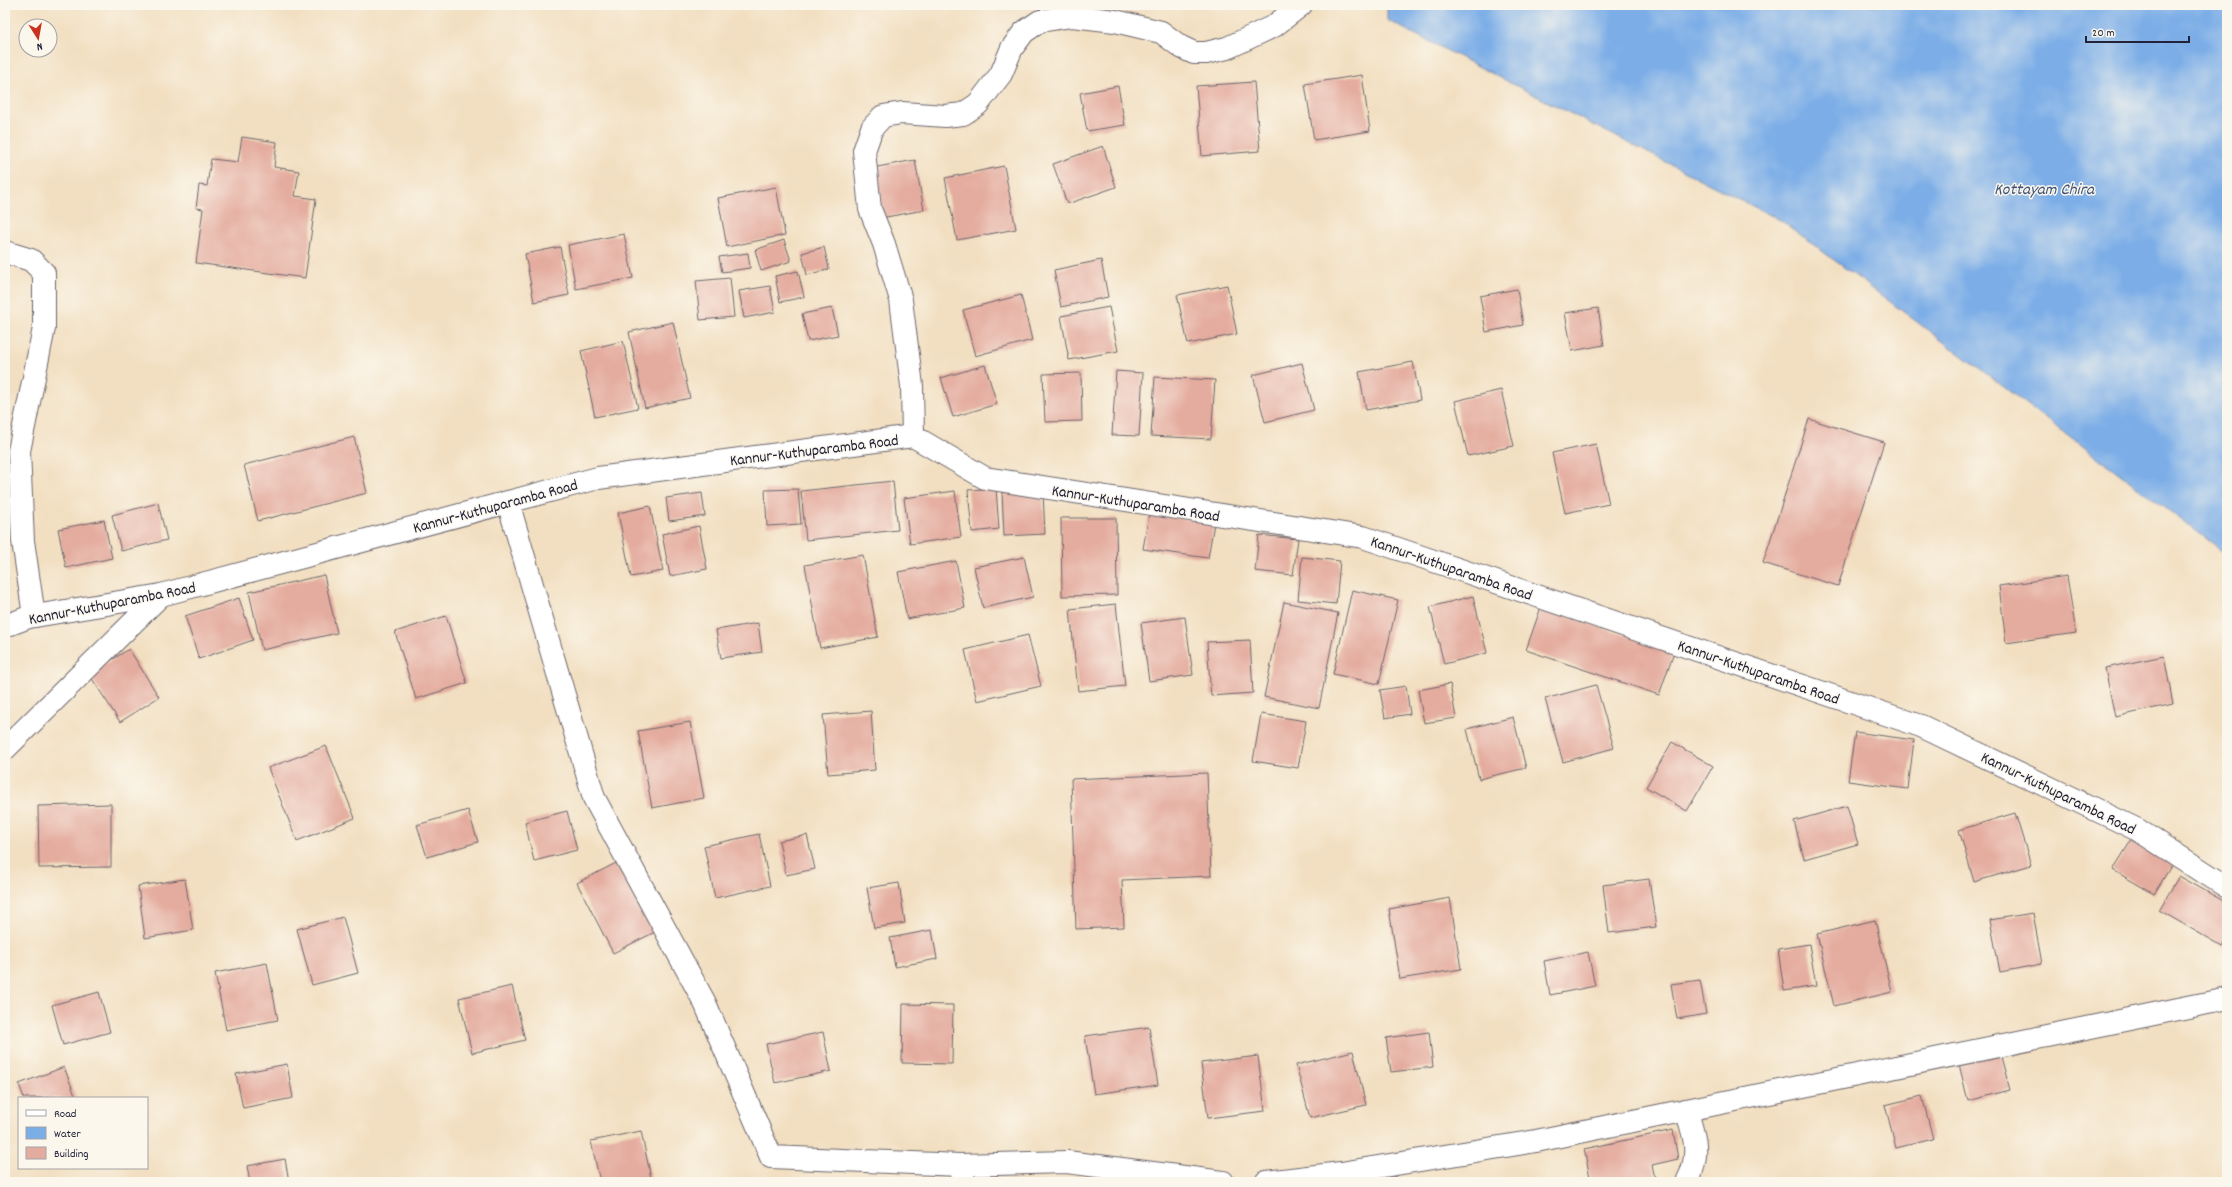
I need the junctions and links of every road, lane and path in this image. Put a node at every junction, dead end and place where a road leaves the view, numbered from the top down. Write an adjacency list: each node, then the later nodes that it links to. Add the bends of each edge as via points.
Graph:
1 (1301, 5): 3 (street, via 1267,30 1228,48 1206,53 1194,53 1181,47 1161,32 1115,21 1072,16 1040,21 1024,32 1012,48 1001,74 978,104 963,114 945,116 902,113 883,116 872,128 864,151 870,209 901,300 912,386)
2 (5, 252): 6 (street, via 30,260 44,273 44,328 19,451 23,541)
3 (913, 436): 4 (street, Kannur-Kuthuparamba Road, via 598,478); 9 (street, Kannur-Kuthuparamba Road, via 985,478 1363,537 1921,726 2138,830)
4 (508, 502): 5 (street, Kannur-Kuthuparamba Road); 12 (street, via 594,798 705,1003 771,1158)
5 (161, 595): 6 (street, Kannur-Kuthuparamba Road); 8 (street)
6 (34, 616): 7 (street, Kannur-Kuthuparamba Road)
7 (5, 626)
8 (5, 749)
9 (2227, 887)
10 (2227, 999): 11 (street)
11 (1686, 1110): 14 (street, via 1536,1141 1341,1173); 15 (street, via 1695,1138 1695,1167)
12 (962, 1174): 13 (street, via 1067,1162)
13 (1223, 1182)
14 (1266, 1182)
15 (1688, 1182)

